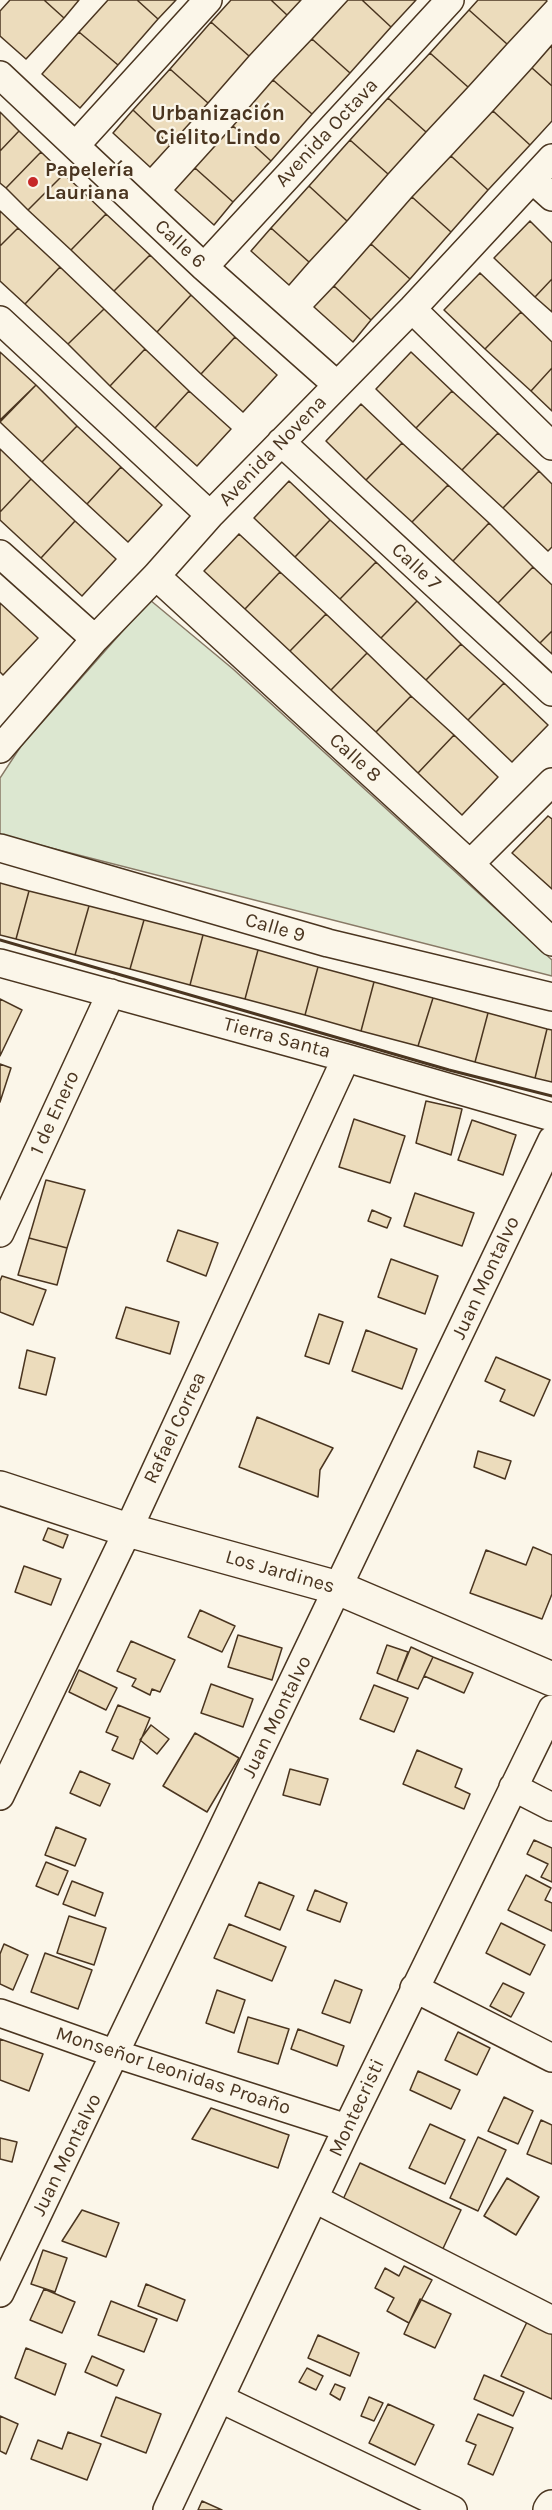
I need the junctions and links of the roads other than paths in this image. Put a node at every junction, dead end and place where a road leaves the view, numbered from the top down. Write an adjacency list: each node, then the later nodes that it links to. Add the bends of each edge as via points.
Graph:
1 (208, 0): 4 (street)
2 (450, 0): 7 (street, Avenida Octava)
3 (0, 75): 4 (street, Calle 6)
4 (76, 145): 7 (street, Calle 6)
5 (552, 159): 6 (street, Avenida Novena)
6 (543, 188): 8 (street, Avenida Novena)
7 (204, 267): 10 (street, Calle 6)
8 (412, 309): 10 (street, Avenida Novena); 12 (street)
9 (0, 320): 13 (street)
10 (337, 385): 11 (street, Avenida Novena)
11 (281, 442): 13 (street, Avenida Novena); 17 (street, Calle 7)
12 (552, 446)
13 (210, 515): 15 (street, Avenida Novena)
14 (0, 554): 16 (street)
15 (156, 576): 16 (street, Avenida Novena); 21 (street, Calle 8)
16 (95, 639): 18 (street, Avenida Novena)
17 (552, 692)
18 (0, 749)
19 (552, 782): 21 (street)
20 (0, 848): 25 (street, Calle 9, via 328,944)
21 (471, 864): 22 (street, Calle 8)
22 (552, 942)
23 (0, 963): 24 (street, Tierra Santa)
24 (111, 993): 26 (street, Tierra Santa); 29 (street, 1 de Enero)
25 (552, 997)
26 (346, 1058): 27 (street, Tierra Santa); 31 (street, Rafael Correa)
27 (552, 1117)
28 (552, 1140): 32 (street, Juan Montalvo)
29 (0, 1233)
30 (0, 1488): 31 (street, Los Jardines)
31 (128, 1530): 32 (street, Los Jardines); 36 (street, Rafael Correa)
32 (338, 1588): 33 (street, Los Jardines); 40 (street, Juan Montalvo)
33 (552, 1679)
34 (552, 1709): 35 (street, Montecristi)
35 (513, 1787): 37 (street); 38 (street, Montecristi)
36 (0, 1796)
37 (552, 1808)
38 (414, 1988): 41 (street); 42 (street, Montecristi)
39 (0, 2013): 40 (street, Monseñor Leonidas Proaño)
40 (116, 2054): 42 (street, Monseñor Leonidas Proaño); 44 (street, Juan Montalvo)
41 (552, 2058)
42 (347, 2128): 43 (street, Montecristi)
43 (315, 2199): 45 (street); 46 (street, Montecristi)
44 (0, 2293)
45 (552, 2320)
46 (221, 2399): 47 (street, Montecristi); 48 (street)
47 (167, 2510)
48 (453, 2510)

